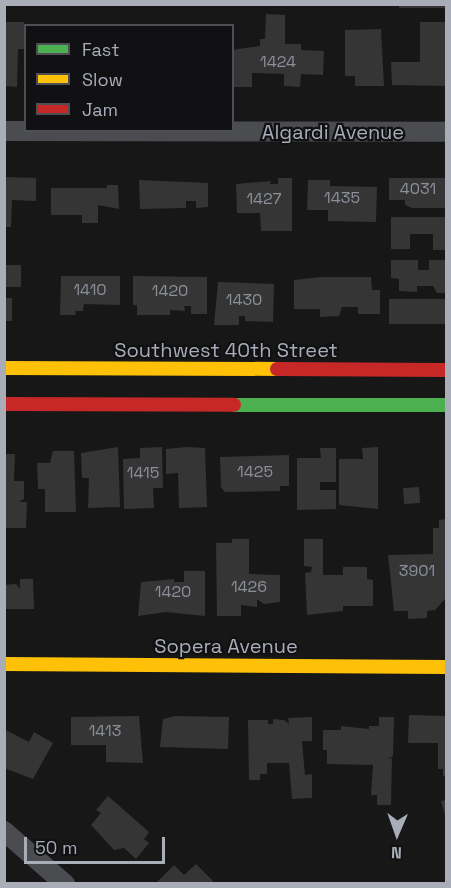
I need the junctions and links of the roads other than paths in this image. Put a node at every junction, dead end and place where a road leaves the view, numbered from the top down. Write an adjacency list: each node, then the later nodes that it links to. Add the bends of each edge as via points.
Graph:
1 (4, 131): 2 (street, Algardi Avenue)
2 (24, 131)
3 (234, 132): 4 (street, Algardi Avenue)
4 (447, 132)
5 (4, 368): 6 (main road, Southwest 40th Street)
6 (447, 370)
7 (4, 404): 8 (main road)
8 (447, 405)
9 (4, 664): 10 (main road, Sopera Avenue)
10 (447, 667)
11 (4, 831): 12 (street)
12 (66, 884)

